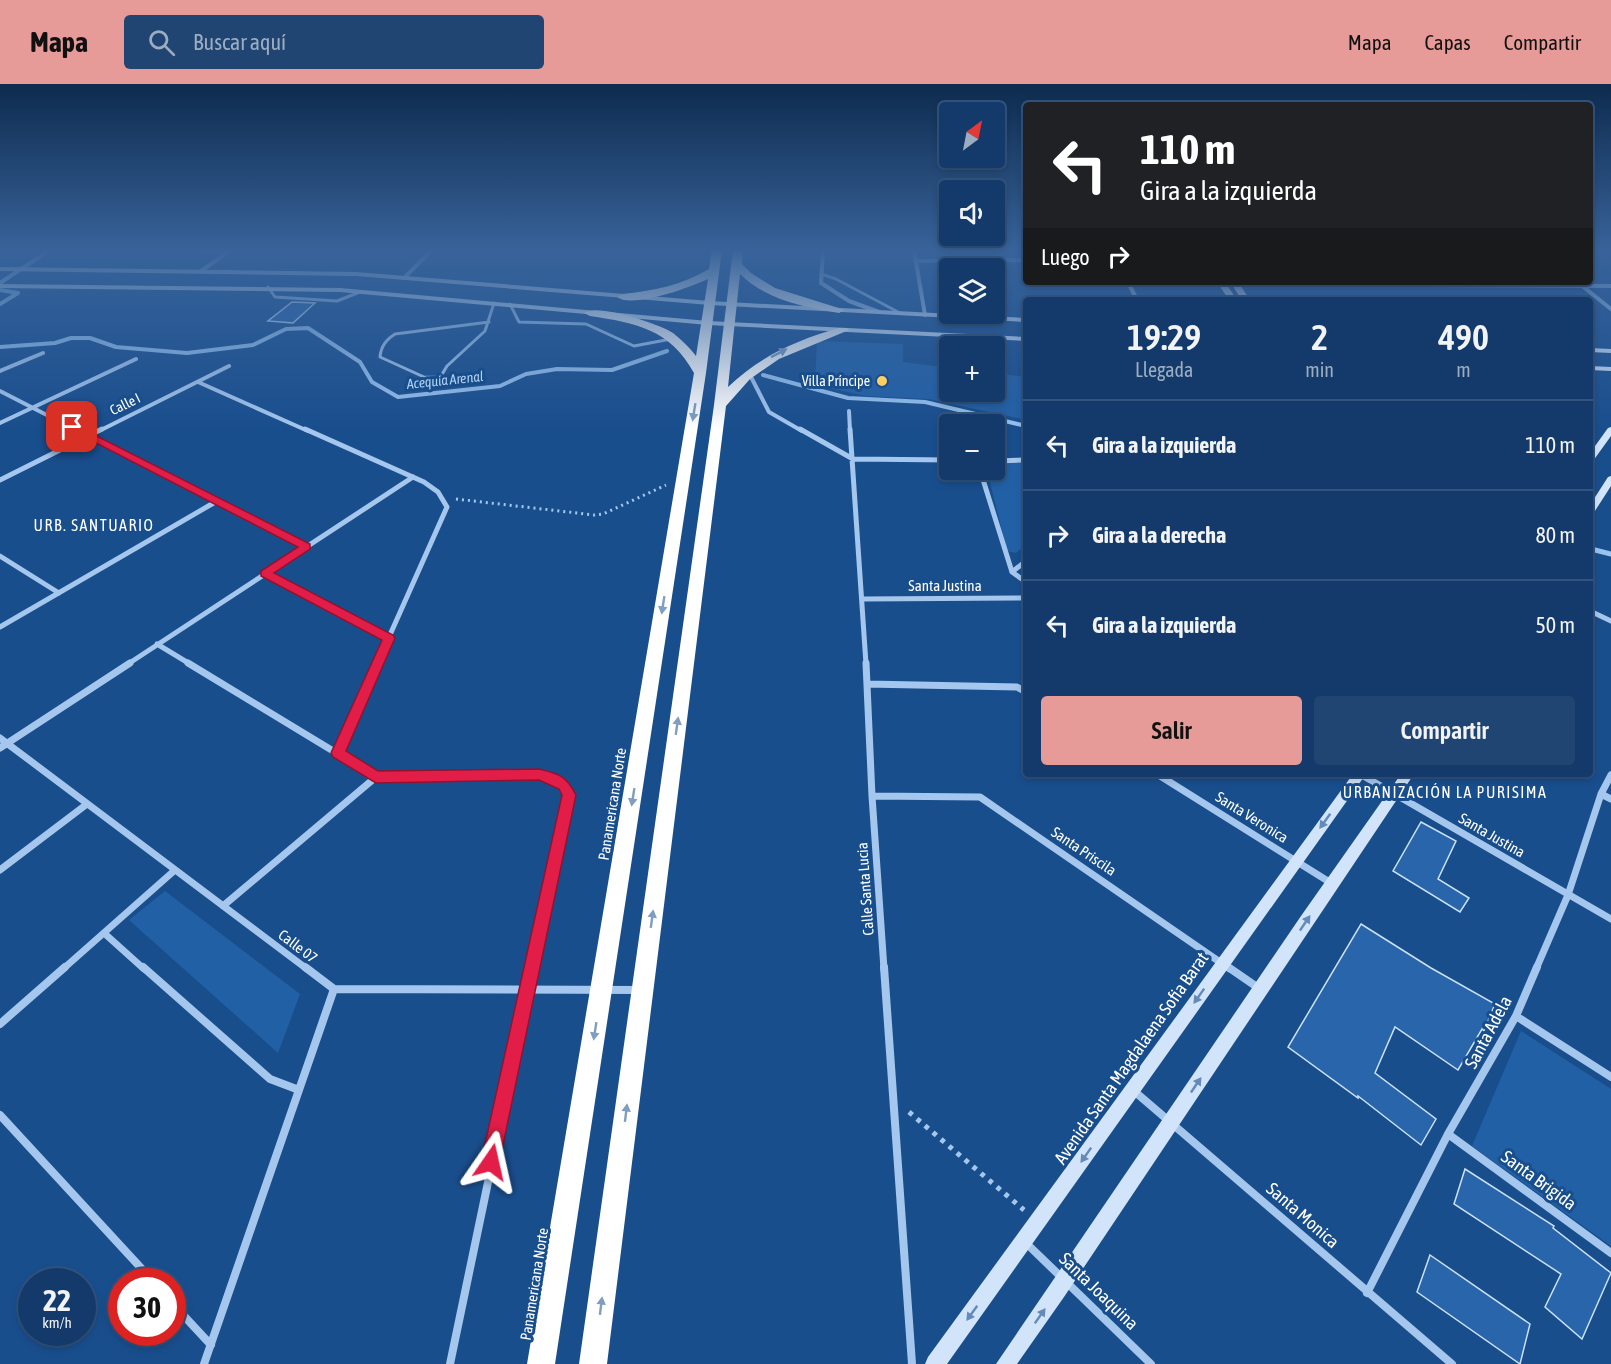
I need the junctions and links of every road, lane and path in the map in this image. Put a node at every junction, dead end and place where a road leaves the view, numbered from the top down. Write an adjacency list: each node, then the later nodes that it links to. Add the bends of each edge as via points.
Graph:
1 (492, 310): 21 (lane)
2 (513, 310): 19 (lane, via 519,322)
3 (540, 310): 19 (main road)
4 (691, 310): 15 (main road)
5 (709, 310): 15 (highway, Panamericana Norte)
6 (732, 310): 16 (highway)
7 (772, 310): 16 (main road)
8 (787, 310): 22 (main road, via 777,317)
9 (832, 310): 10 (main road)
10 (839, 310): 14 (main road)
11 (873, 310): 14 (street)
12 (892, 310): 17 (lane)
13 (924, 310): 18 (street)
14 (882, 312): 17 (main road)
15 (709, 313): 16 (main road); 16 (main road); 19 (main road); 34 (highway, Panamericana Norte)
16 (731, 314): 22 (main road); 40 (highway)
17 (900, 314): 18 (main road)
18 (925, 315): 20 (main road)
19 (588, 319): 24 (highway, via 640,322); 24 (lane, via 634,346)
20 (1023, 320)
21 (489, 322): 36 (lane); 36 (lane, via 394,334 381,349 380,357 390,363 424,377)
22 (784, 327): 23 (main road)
23 (843, 330): 25 (main road); 35 (highway, one-way to 23, via 791,347)
24 (675, 338): 34 (highway, via 692,354)
25 (1023, 339)
26 (1593, 350): 27 (main road)
27 (1611, 351)
28 (44, 353): 33 (street)
29 (135, 359): 41 (street)
30 (229, 366): 38 (street, Calle I)
31 (1593, 368): 32 (main road)
32 (1611, 369)
33 (0, 371)
34 (700, 373): 52 (highway, Panamericana Norte, one-way to 52)
35 (748, 373): 40 (highway); 47 (street, via 767,411)
36 (441, 376): 37 (lane)
37 (476, 378)
38 (198, 382): 45 (street, Calle I); 51 (street)
39 (0, 391): 41 (street)
40 (720, 405): 103 (highway, one-way to 40)
41 (33, 408): 43 (street); 45 (street)
42 (849, 411): 47 (street, Calle Santa Lucia)
43 (0, 423)
44 (1611, 430): 46 (main road)
45 (89, 436): 54 (street, Calle I); 57 (street)
46 (1593, 455)
47 (853, 459): 48 (street); 67 (street, Calle Santa Lucia)
48 (939, 460)
49 (1005, 460): 50 (street)
50 (1023, 460)
51 (413, 477): 56 (street); 59 (street)
52 (684, 477): 56 (path, via 603,514); 102 (highway, Panamericana Norte, one-way to 102)
53 (1611, 479): 58 (main road)
54 (0, 480)
55 (983, 480): 62 (street)
56 (444, 498): 71 (street, via 447,507)
57 (217, 501): 59 (street); 65 (street)
58 (1593, 507)
59 (306, 547): 63 (street)
60 (0, 556): 65 (street)
61 (1023, 563): 62 (street)
62 (1012, 572): 64 (street)
63 (265, 574): 71 (street); 72 (street)
64 (1023, 580)
65 (58, 593): 70 (street)
66 (1023, 598): 67 (street, Santa Justina)
67 (863, 599): 73 (street, Calle Santa Lucia)
68 (1593, 612): 69 (street)
69 (1611, 621)
70 (0, 627)
71 (389, 638): 78 (street)
72 (157, 644): 76 (street); 78 (street)
73 (867, 684): 74 (street, via 1017,687); 87 (street, Calle Santa Lucia)
74 (1023, 690)
75 (0, 738): 76 (street, Calle 07)
76 (7, 743): 77 (street); 89 (street, Calle 07)
77 (0, 748)
78 (338, 753): 80 (street)
79 (1611, 775): 86 (street, Santa Adela)
80 (376, 777): 95 (street); 101 (street, via 539,775 564,785 569,795)
81 (1162, 777): 90 (street, Santa Veronica)
82 (1358, 777): 90 (main road, Avenida Santa Magdalaena Sofia Barat, one-way to 90)
83 (1365, 777): 85 (street, Santa Justina)
84 (1406, 777): 85 (main road)
85 (1394, 794): 93 (main road); 94 (street, Santa Justina)
86 (1601, 794): 88 (street); 94 (street, Santa Adela)
87 (872, 796): 98 (street, Santa Priscila, via 980,797); 109 (street, Calle Santa Lucia)
88 (1611, 800)
89 (87, 804): 91 (street); 92 (street, Calle 07)
90 (1296, 861): 93 (street, Santa Veronica); 98 (main road, Avenida Santa Magdalaena Sofia Barat)
91 (0, 870)
92 (175, 870): 95 (street, Calle 07); 97 (street)
93 (1332, 883): 100 (main road, one-way to 93)
94 (1568, 894): 96 (street, Santa Justina); 104 (street, Santa Adela)
95 (223, 906): 99 (street, Calle 07)
96 (1611, 919)
97 (104, 933): 105 (street); 107 (street, via 270,1079)
98 (1222, 963): 100 (street, Santa Priscila); 108 (main road, Avenida Santa Magdalaena Sofia Barat, one-way to 108)
99 (334, 989): 101 (street); 107 (street)
100 (1261, 989): 111 (main road, one-way to 100)
101 (526, 990): 102 (street); 122 (street)
102 (602, 990): 103 (street); 123 (highway, Panamericana Norte, one-way to 123)
103 (642, 990): 124 (highway, one-way to 103)
104 (1516, 1016): 106 (street); 112 (street, Santa Adela)
105 (0, 1024)
106 (1611, 1077)
107 (299, 1090): 120 (street)
108 (1133, 1090): 111 (street, Santa Monica); 113 (main road, Avenida Santa Magdalaena Sofia Barat, one-way to 113)
109 (894, 1100): 113 (path); 125 (street, Calle Santa Lucia)
110 (0, 1115): 116 (street)
111 (1171, 1121): 117 (main road); 118 (street, Santa Monica)
112 (1448, 1134): 115 (street, Santa Brigida); 118 (street, Santa Adela)
113 (1039, 1222): 114 (main road, Avenida Santa Magdalaena Sofia Barat)
114 (1024, 1242): 117 (street, Santa Joaquina); 126 (main road, Avenida Santa Magdalaena Sofia Barat, one-way to 126)
115 (1611, 1253)
116 (141, 1268)
117 (1065, 1281): 127 (main road, one-way to 117); 128 (street, Santa Joaquina)
118 (1367, 1293): 129 (street, Santa Monica)
119 (186, 1318): 120 (street)
120 (211, 1345): 121 (street)
121 (204, 1364)
122 (450, 1364)
123 (541, 1364)
124 (593, 1364)
125 (912, 1364)
126 (935, 1364)
127 (1006, 1364)
128 (1150, 1364)
129 (1452, 1364)

